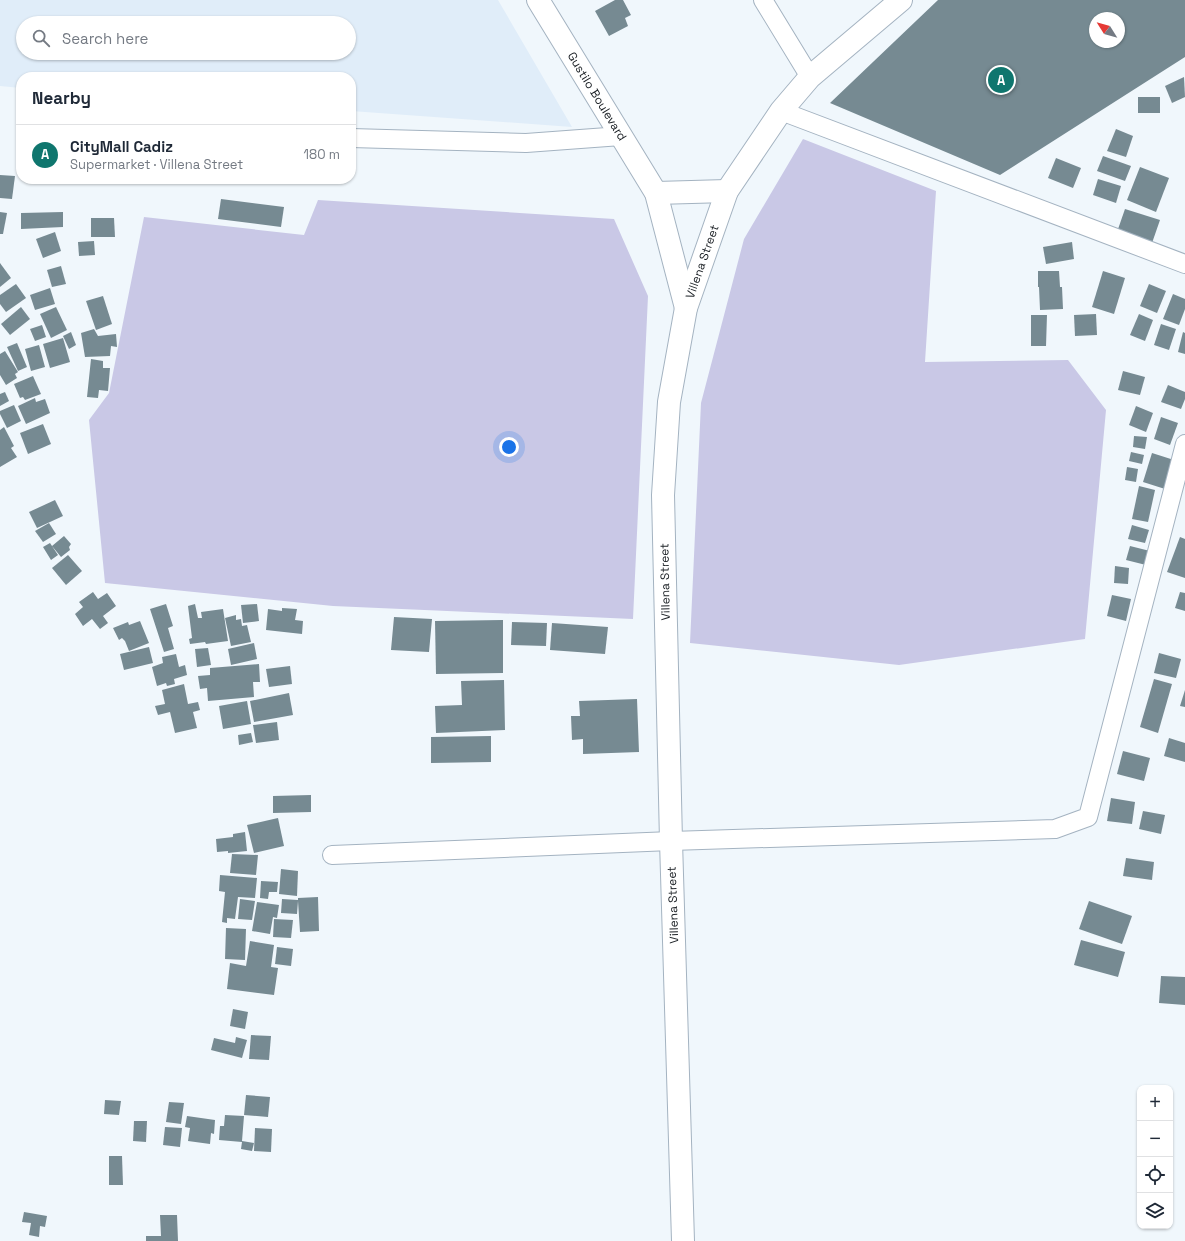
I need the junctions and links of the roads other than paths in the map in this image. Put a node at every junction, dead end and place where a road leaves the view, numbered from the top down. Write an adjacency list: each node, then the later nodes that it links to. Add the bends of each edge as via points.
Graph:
1 (538, 0): 6 (main road, Gustilo Boulevard)
2 (763, 0): 4 (street)
3 (901, 0): 4 (main road, Villena Street)
4 (810, 77): 5 (main road, Villena Street)
5 (781, 111): 8 (main road, Villena Street); 10 (street)
6 (621, 136): 7 (street, via 526,143); 9 (main road, Gustilo Boulevard)
7 (356, 138)
8 (728, 191): 9 (main road); 11 (main road, Villena Street)
9 (656, 193): 11 (main road, Gustilo Boulevard)
10 (1185, 264)
11 (686, 308): 13 (main road, Villena Street, via 669,402 663,495)
12 (1185, 444): 13 (street, via 1088,817 1055,829)
13 (671, 841): 14 (street); 15 (main road, Villena Street)
14 (332, 855)
15 (683, 1241)

